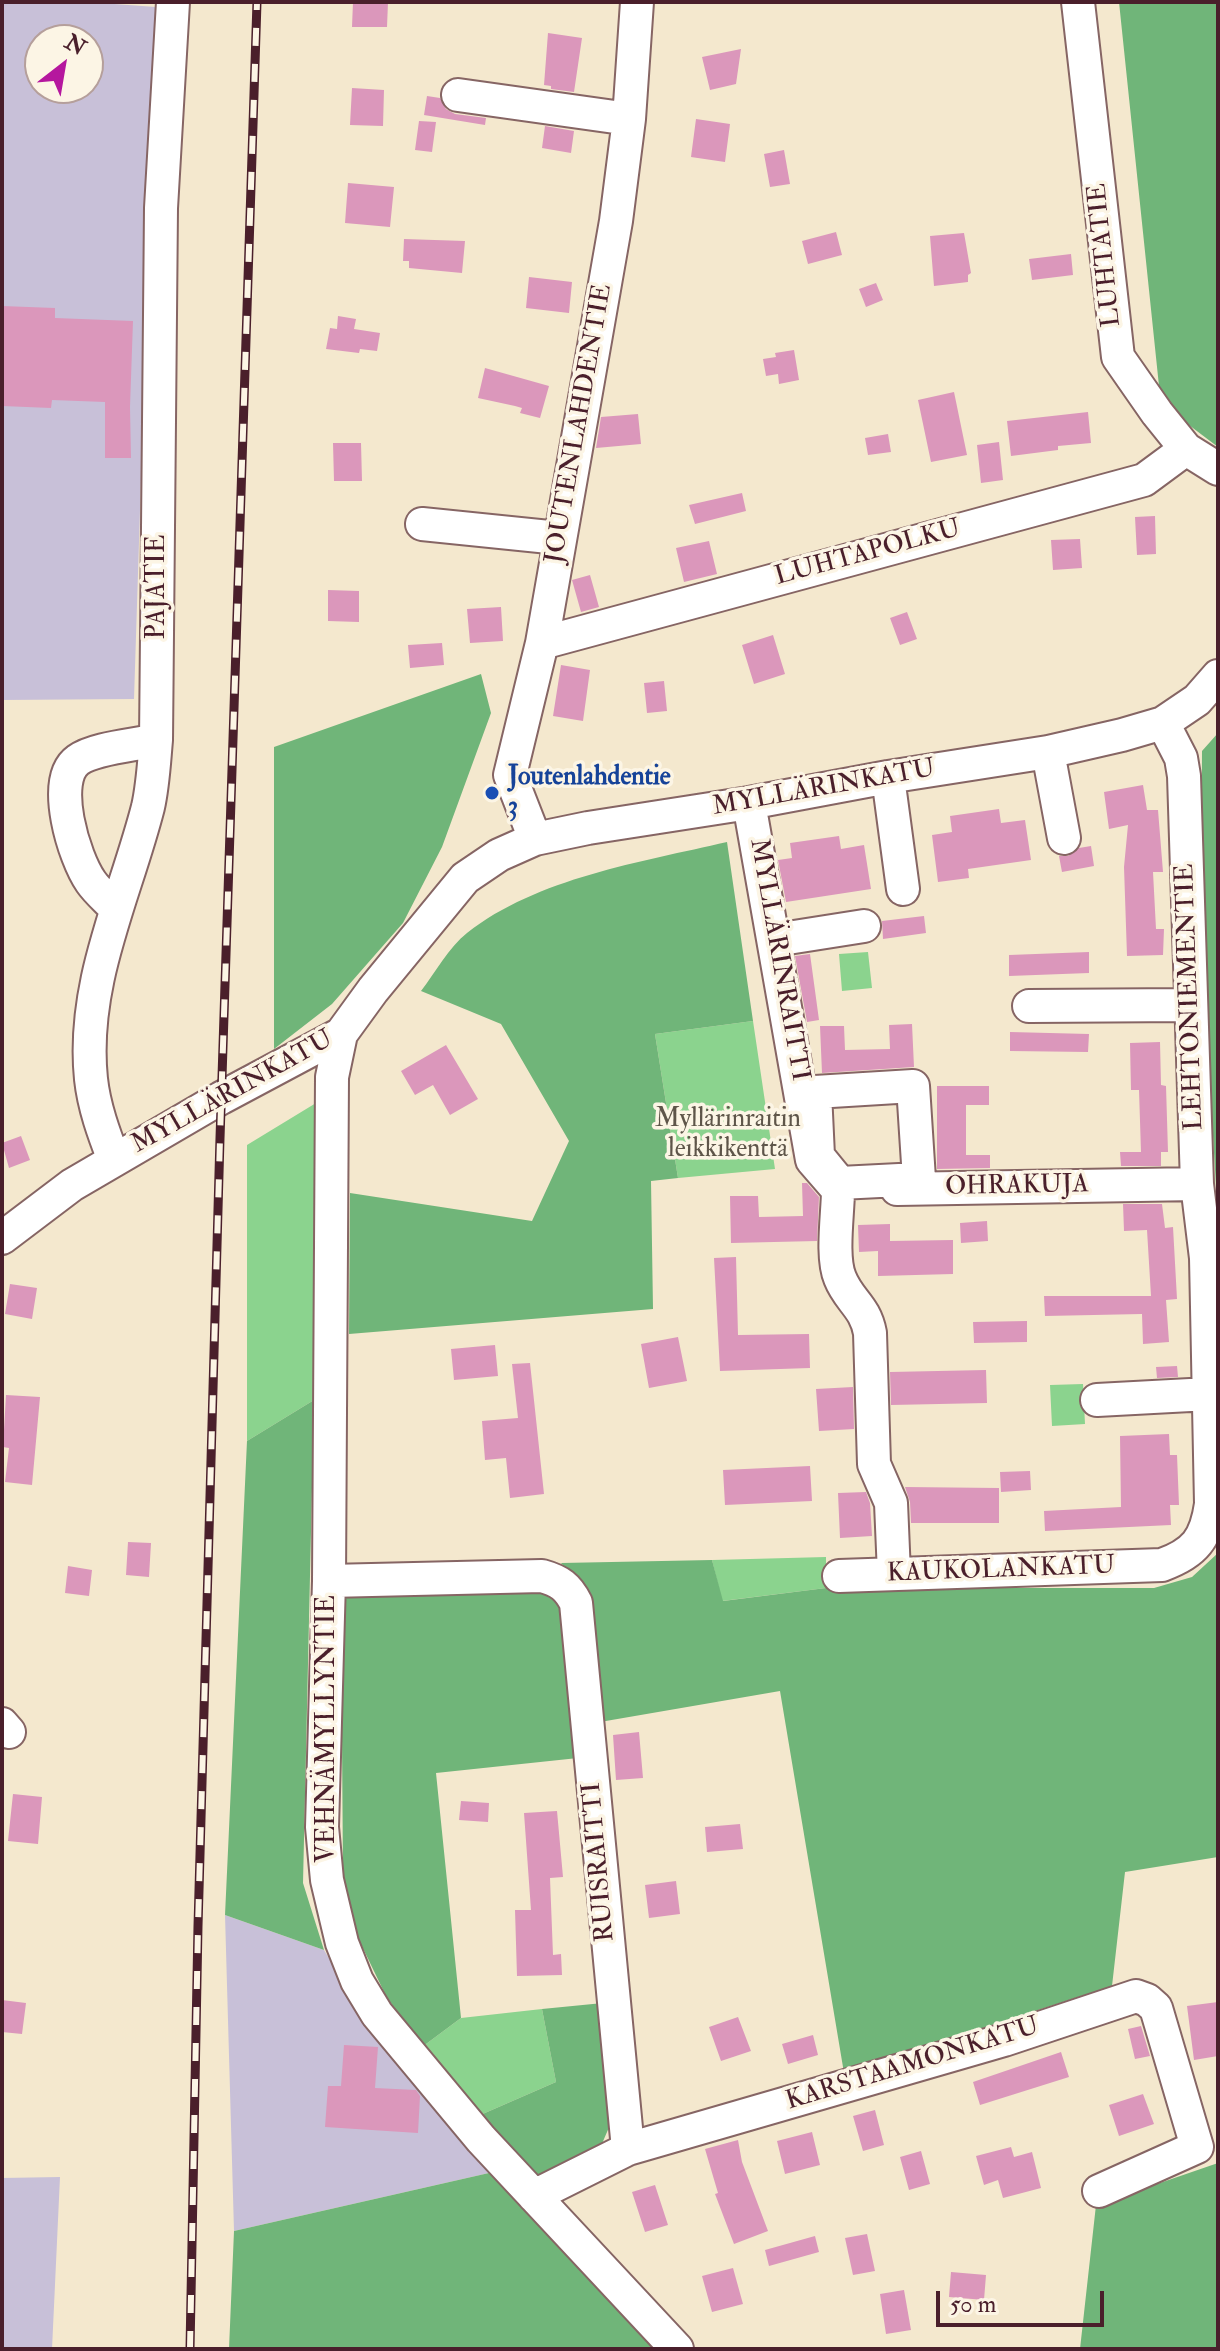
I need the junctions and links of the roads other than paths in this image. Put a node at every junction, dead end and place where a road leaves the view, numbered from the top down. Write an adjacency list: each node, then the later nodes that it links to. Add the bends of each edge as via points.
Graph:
1 (173, 2): 13 (street, PAJATIE, via 161,208)
2 (637, 2): 5 (street, JOUTENLAHDENTIE)
3 (1078, 2): 6 (street, LUHTATIE, via 1118,357)
4 (458, 95): 5 (street)
5 (629, 119): 9 (street, JOUTENLAHDENTIE)
6 (1186, 449): 7 (street, LUHTATIE); 10 (street, LUHTAPOLKU, via 1144,480)
7 (1218, 469)
8 (422, 524): 9 (street)
9 (559, 538): 10 (street, JOUTENLAHDENTIE)
10 (542, 643): 18 (street, JOUTENLAHDENTIE, via 510,775)
11 (1218, 676): 12 (street, via 1197,700)
12 (1163, 723): 14 (street, MYLLÄRINKATU); 23 (street, LEHTONIEMENTIE, via 1184,776)
13 (156, 740): 20 (street, PAJATIE, via 149,803); 20 (street, via 78,759 67,773 64,794 72,836 90,881)
14 (1048, 752): 15 (street, MYLLÄRINKATU); 17 (street)
15 (888, 777): 16 (street, MYLLÄRINKATU); 19 (street)
16 (749, 803): 18 (street, MYLLÄRINKATU); 22 (street, MYLLÄRINRAITTI)
17 (1064, 838)
18 (535, 839): 25 (street, MYLLÄRINKATU, via 465,878)
19 (903, 889)
20 (116, 909): 26 (street, PAJATIE, via 101,956 92,1014 91,1077)
21 (864, 926): 22 (street)
22 (775, 940): 28 (street, MYLLÄRINRAITTI, via 812,1160)
23 (1189, 1005): 24 (street); 27 (street, LEHTONIEMENTIE)
24 (1029, 1006)
25 (341, 1034): 26 (street, MYLLÄRINKATU); 35 (street, VEHNÄMYLLYNTIE, via 332,1077)
26 (114, 1160): 29 (street, MYLLÄRINKATU)
27 (1197, 1184): 28 (street, OHRAKUJA); 30 (street, LEHTONIEMENTIE, via 1206,1258)
28 (838, 1190): 33 (street, via 837,1267 870,1333 874,1464 891,1503)
29 (2, 1238)
30 (1209, 1394): 31 (street); 32 (street, LEHTONIEMENTIE, via 1208,1525 1185,1557)
31 (1097, 1400)
32 (1162, 1565): 33 (street, KAUKOLANKATU)
33 (894, 1574): 34 (street, KAUKOLANKATU)
34 (839, 1576)
35 (329, 1581): 36 (street, RUISRAITTI, via 542,1576 570,1590 576,1603); 38 (street, VEHNÄMYLLYNTIE, via 322,1827 327,1880 342,1943 377,2014)
36 (628, 2149): 37 (street, KARSTAAMONKATU, via 1004,2040 1136,1996 1156,2008 1197,2147); 38 (street, KARSTAAMONKATU)
37 (1099, 2191)
38 (534, 2196): 39 (street, VEHNÄMYLLYNTIE)
39 (677, 2349)

